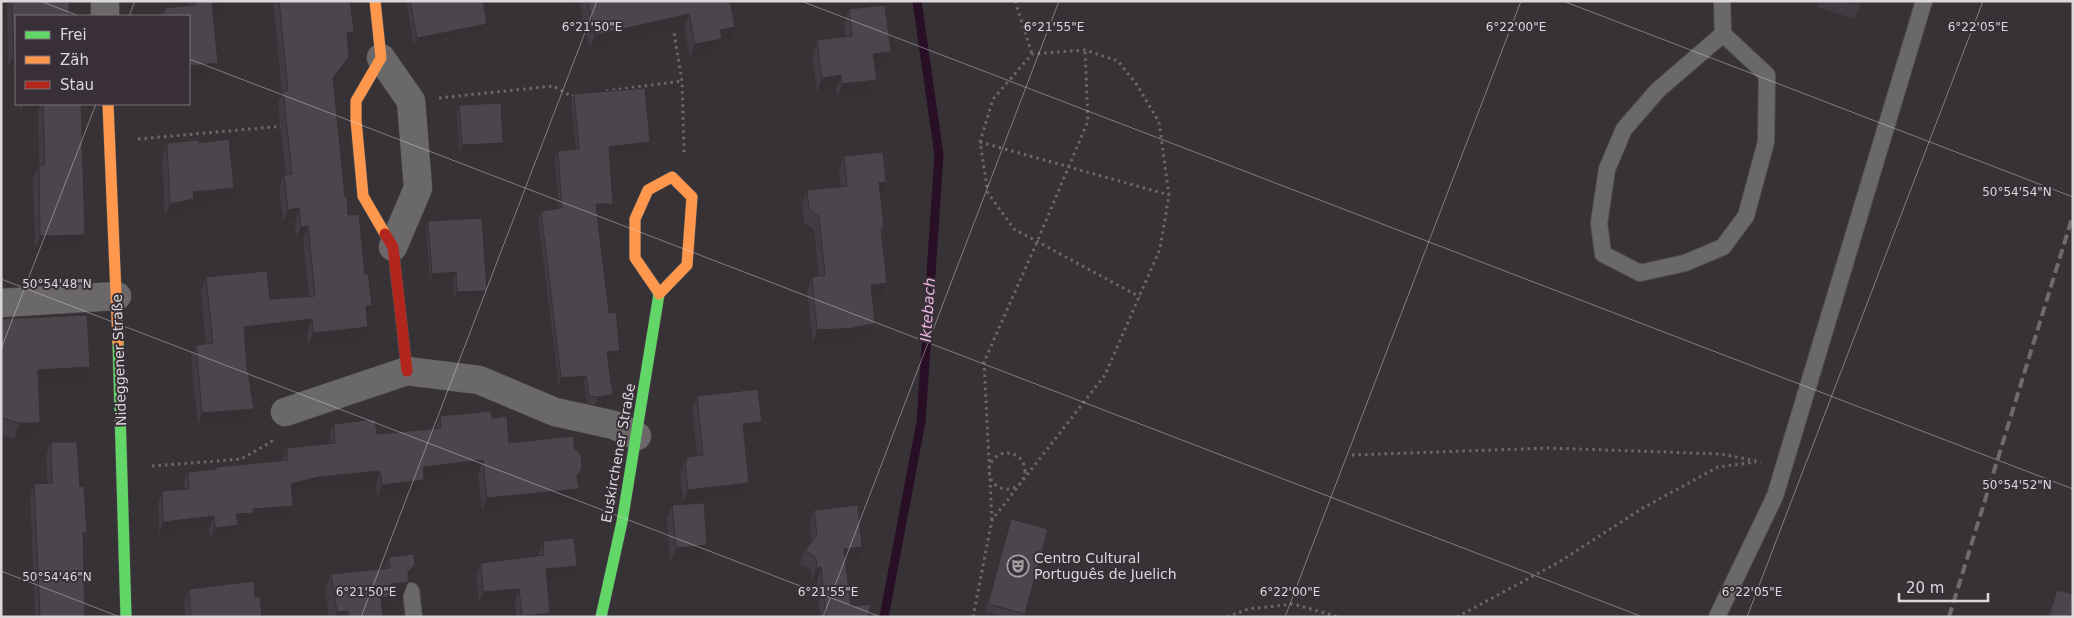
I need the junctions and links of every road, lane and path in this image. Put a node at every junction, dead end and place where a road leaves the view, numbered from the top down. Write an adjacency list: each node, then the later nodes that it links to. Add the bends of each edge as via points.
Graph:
1 (105, 1): 6 (street)
2 (375, 1): 11 (street)
3 (1015, 1): 10 (path)
4 (1722, 1): 8 (lane)
5 (1924, 1): 36 (lane)
6 (105, 15)
7 (672, 19): 12 (path)
8 (1723, 34): 8 (lane, via 1767,75 1766,142 1746,216 1723,247 1685,263 1640,273 1603,254 1599,223 1607,169 1624,129 1658,90)
9 (1085, 50): 10 (path); 20 (path, via 1088,121); 22 (path, via 1118,61 1159,122)
10 (1032, 54): 19 (path, via 992,99)
11 (381, 58): 15 (street); 24 (street, via 356,101 356,120 363,196)
12 (682, 82): 13 (path); 21 (path, via 684,159)
13 (599, 92)
14 (580, 94): 15 (path, via 571,96 553,86)
15 (411, 101): 24 (street, via 418,188)
16 (108, 105): 18 (street, Nideggener Straße)
17 (287, 126): 18 (path)
18 (110, 141): 26 (street, Nideggener Straße)
19 (980, 142): 20 (path); 23 (path, via 988,193 1014,229)
20 (1069, 167): 22 (path); 23 (path)
21 (672, 177): 25 (street, via 692,197 687,265); 25 (street, via 648,190 634,219 635,258)
22 (1169, 195): 27 (path, via 1160,249)
23 (1038, 242): 27 (path); 35 (path, via 984,362)
24 (392, 247): 29 (street)
25 (659, 294): 31 (street, Euskirchener Straße)
26 (117, 296): 28 (street); 34 (street, Nideggener Straße)
27 (1140, 297): 37 (path, via 1105,375)
28 (1, 303)
29 (407, 371): 30 (street); 31 (street, via 479,380 555,412 614,425)
30 (285, 412): 34 (path, via 271,442 241,458)
31 (637, 436): 42 (street, Euskirchener Straße)
32 (1352, 455): 33 (path, via 1549,448 1721,454)
33 (1760, 462): 36 (path); 46 (path, via 1718,467 1643,508 1559,562)
34 (123, 468): 40 (street, Nideggener Straße)
35 (989, 470): 37 (path, via 991,478 1001,488 1015,488); 37 (path, via 994,458 1013,454 1024,464); 38 (path)
36 (1782, 470): 47 (lane, via 1775,496)
37 (1023, 480): 38 (path)
38 (992, 520): 43 (path)
39 (412, 591): 41 (lane)
40 (126, 617)
41 (414, 617)
42 (601, 617)
43 (973, 617)
44 (1227, 617): 45 (path, via 1248,609 1293,604)
45 (1339, 617)
46 (1457, 617)
47 (1717, 617)

